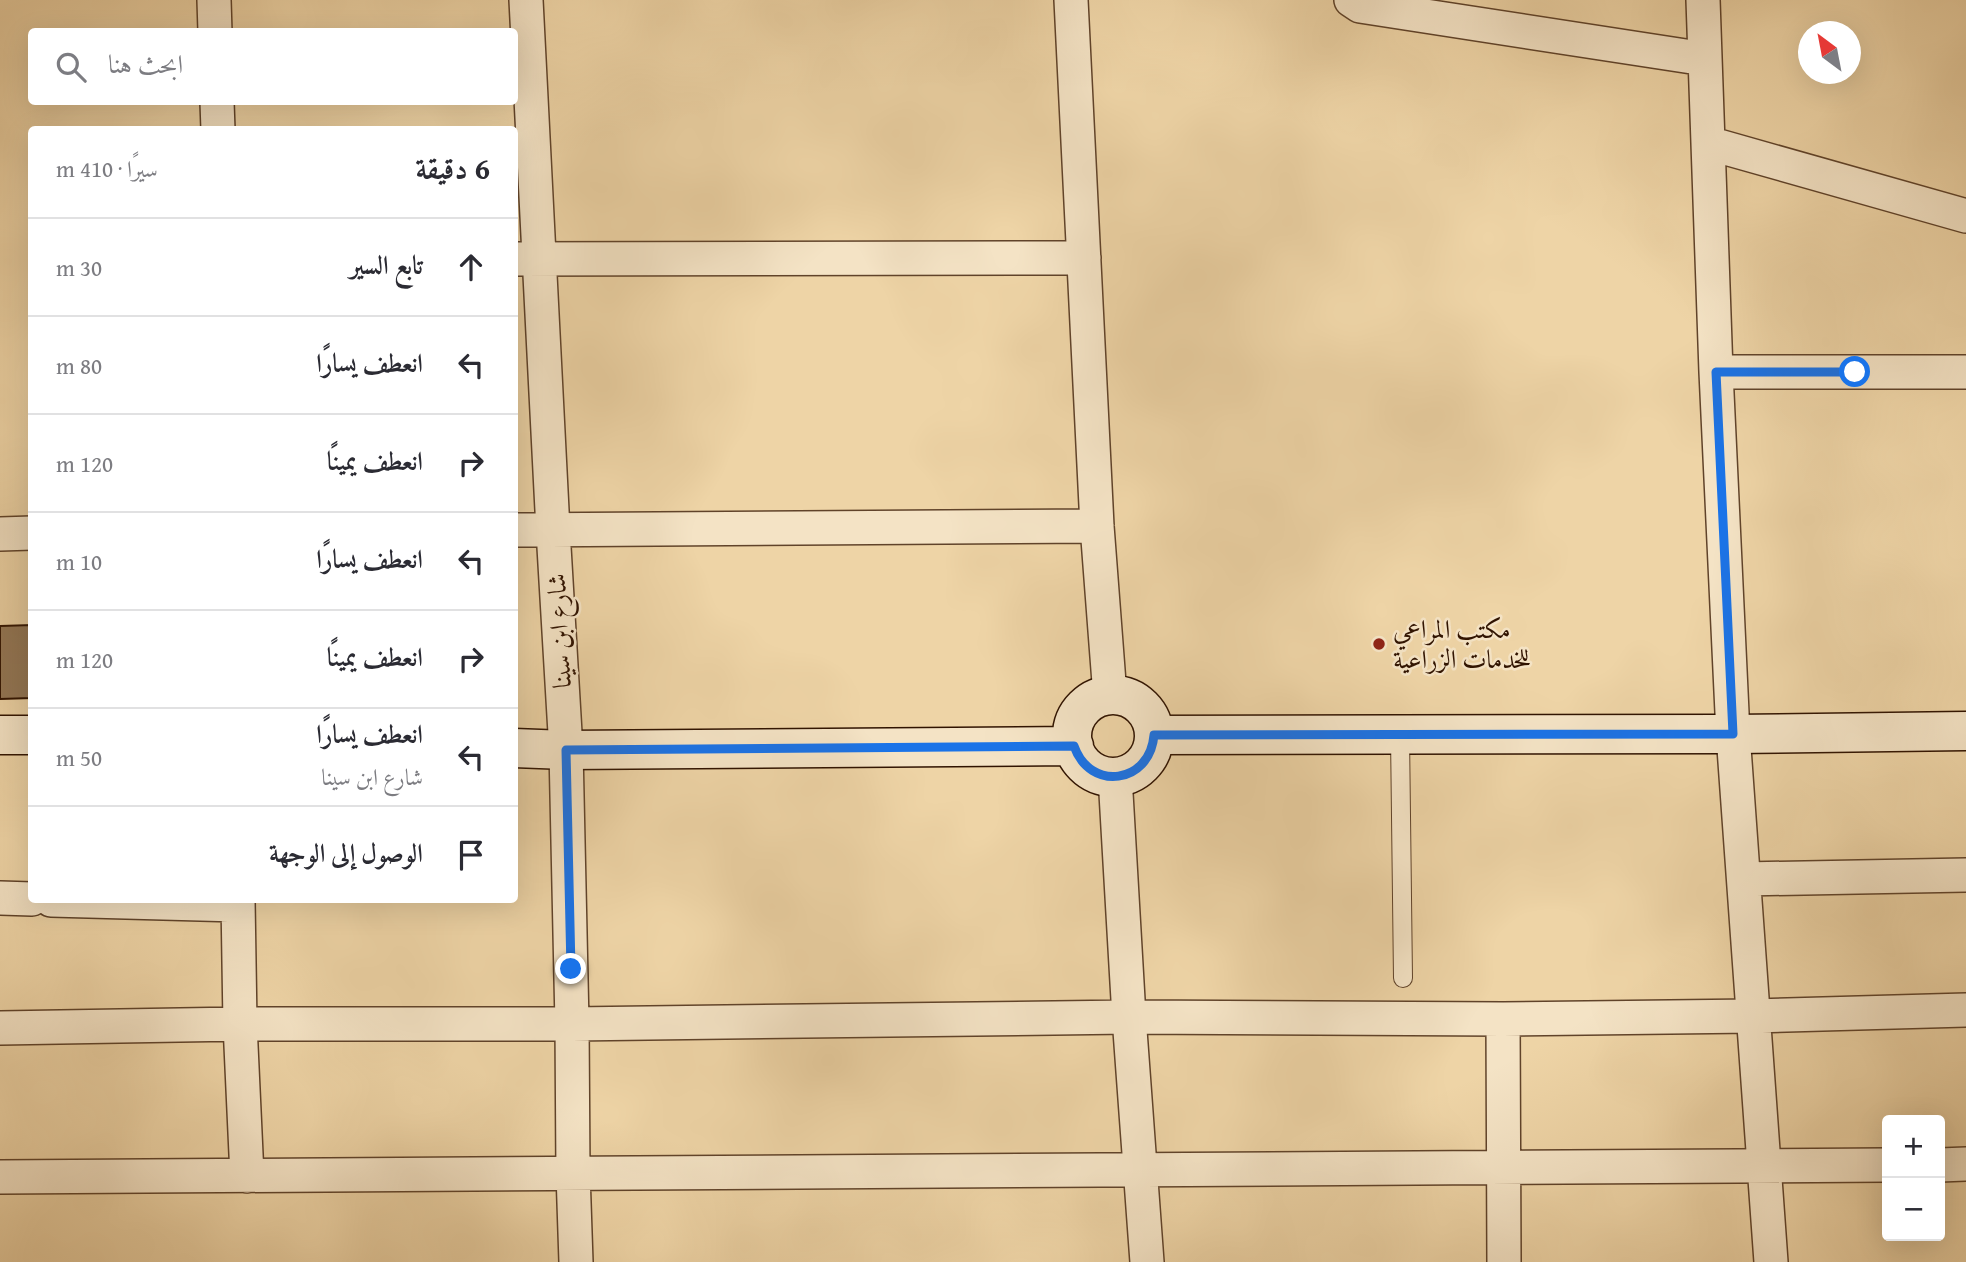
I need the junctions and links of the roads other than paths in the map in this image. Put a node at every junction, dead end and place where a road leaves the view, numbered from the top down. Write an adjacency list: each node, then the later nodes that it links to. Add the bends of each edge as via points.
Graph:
1 (214, 0): 6 (street)
2 (526, 0): 13 (street, شارع ابن سينا)
3 (1071, 0): 12 (street)
4 (1351, 0): 7 (street, via 1360,6)
5 (1703, 0): 7 (street)
6 (215, 28)
7 (1705, 59): 10 (street)
8 (217, 105): 9 (street)
9 (218, 126)
10 (1708, 144): 11 (street); 14 (street)
11 (1966, 216)
12 (1084, 258): 13 (street); 16 (street)
13 (527, 259): 18 (street, شارع ابن سينا)
14 (1716, 372): 15 (street); 23 (street)
15 (1966, 372)
16 (1097, 526): 18 (street); 21 (street)
17 (518, 530): 18 (street)
18 (553, 530): 30 (street, شارع ابن سينا)
19 (28, 533): 20 (street)
20 (0, 534)
21 (1110, 696): 25 (street, via 1138,704 1150,718); 28 (street, via 1095,699 1081,711 1073,727)
22 (1966, 731): 23 (street)
23 (1733, 734): 26 (street); 33 (street)
24 (0, 735): 27 (street)
25 (1154, 735): 26 (street); 31 (street, via 1145,761 1131,772)
26 (1400, 735): 37 (lane)
27 (28, 736)
28 (1074, 746): 30 (street); 31 (street, via 1088,768)
29 (518, 748): 30 (street)
30 (566, 750): 43 (street, شارع ابن سينا)
31 (1115, 776): 40 (street)
32 (1966, 876): 33 (street)
33 (1744, 879): 39 (street)
34 (0, 898): 35 (street)
35 (28, 899)
36 (238, 903): 42 (street)
37 (1403, 978)
38 (1966, 1010): 39 (street)
39 (1754, 1016): 41 (street); 48 (street)
40 (1129, 1017): 41 (street); 43 (street); 50 (street)
41 (1503, 1019): 49 (street)
42 (240, 1024): 43 (street); 44 (street); 52 (street)
43 (572, 1024): 51 (street, شارع ابن سينا)
44 (0, 1028)
45 (1966, 1164): 47 (street)
46 (1882, 1165): 48 (street)
47 (1945, 1165)
48 (1764, 1166): 49 (street); 57 (street)
49 (1503, 1168): 50 (street); 56 (street)
50 (1141, 1170): 51 (street); 55 (street)
51 (572, 1174): 52 (street); 54 (street, شارع ابن سينا)
52 (247, 1176): 53 (street)
53 (0, 1177)
54 (576, 1262)
55 (1146, 1262)
56 (1504, 1262)
57 (1771, 1262)

